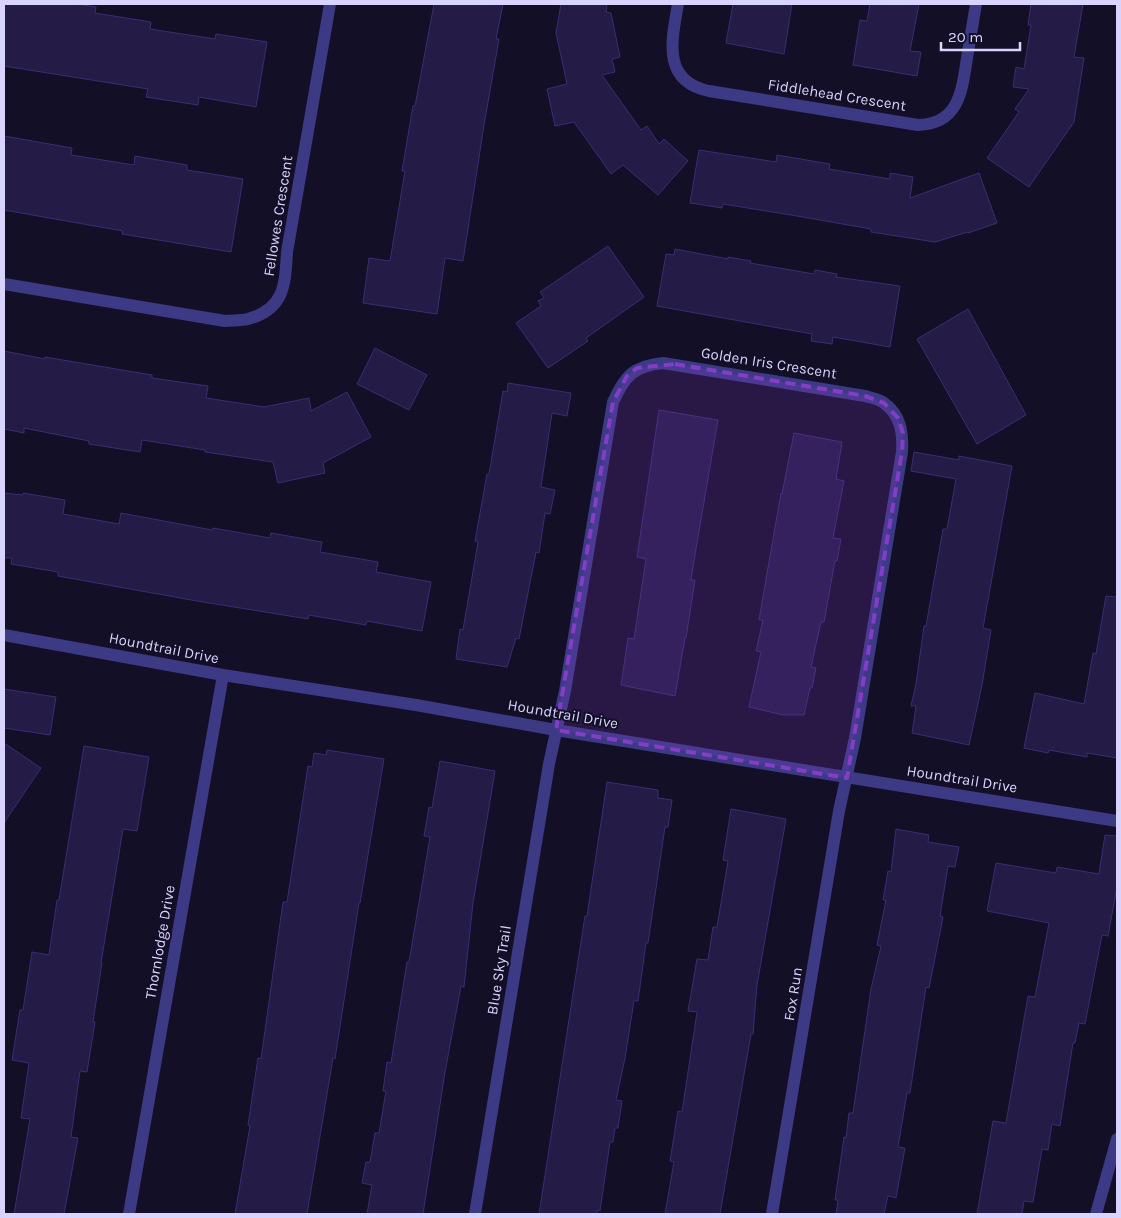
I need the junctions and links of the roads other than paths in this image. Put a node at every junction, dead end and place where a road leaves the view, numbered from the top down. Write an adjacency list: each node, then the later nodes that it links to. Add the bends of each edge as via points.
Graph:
1 (330, 4): 4 (street, Fellowes Crescent, via 287,252 285,280 278,302 248,320 225,321)
2 (678, 4): 3 (street, Fiddlehead Crescent, via 672,52 680,73 695,86 709,91 918,125 940,120 958,102)
3 (976, 4)
4 (4, 284)
5 (4, 634): 6 (street, Houndtrail Drive)
6 (223, 675): 7 (street, Houndtrail Drive); 11 (street, Thornlodge Drive)
7 (556, 730): 8 (street, Houndtrail Drive); 8 (street, Golden Iris Crescent, via 613,402 627,376 637,368 663,363 694,367 865,396 884,403 898,418 903,433 902,452); 12 (street, Blue Sky Trail)
8 (847, 778): 9 (street, Houndtrail Drive); 13 (street, Fox Run)
9 (1117, 821)
10 (1117, 1139): 14 (street)
11 (129, 1214)
12 (475, 1214)
13 (772, 1214)
14 (1096, 1214)

